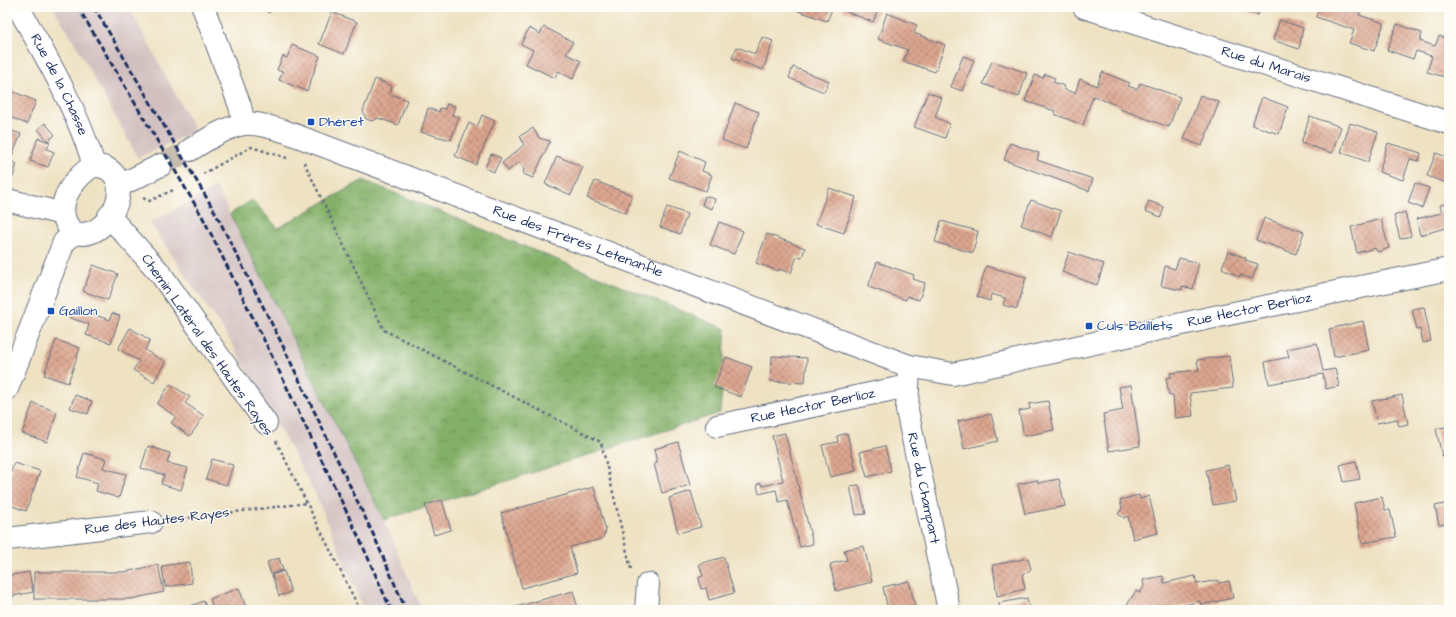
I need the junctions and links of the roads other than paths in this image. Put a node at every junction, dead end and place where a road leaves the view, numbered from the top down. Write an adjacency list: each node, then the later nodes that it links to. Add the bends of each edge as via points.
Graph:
1 (18, 7): 7 (street, Rue de la Chasse, via 56,74 86,140)
2 (203, 7): 5 (street, via 240,106)
3 (1084, 7): 4 (street, Rue du Marais)
4 (1449, 123)
5 (244, 124): 6 (street, via 216,134); 15 (street, Rue des Frères Letenanfle, via 295,135)
6 (190, 150)
7 (94, 165): 9 (street, via 106,168 116,177); 11 (street, via 72,184 65,198)
8 (161, 165): 9 (street)
9 (119, 186): 12 (street, via 114,210)
10 (7, 200): 11 (street)
11 (63, 214): 13 (street, via 66,225)
12 (109, 216): 13 (street, via 95,230 85,234); 17 (street, Chemin Latéral des Hautes Rayes, via 160,273)
13 (75, 233): 16 (street, via 64,242)
14 (1449, 269): 15 (street, Rue Hector Berlioz, via 953,374)
15 (908, 376): 18 (street, Rue Hector Berlioz); 23 (street, Rue du Champart, via 907,410)
16 (7, 390)
17 (266, 423)
18 (717, 426)
19 (151, 522): 20 (street, Rue des Hautes Rayes)
20 (7, 539)
21 (640, 578): 22 (street)
22 (646, 610)
23 (948, 610)

